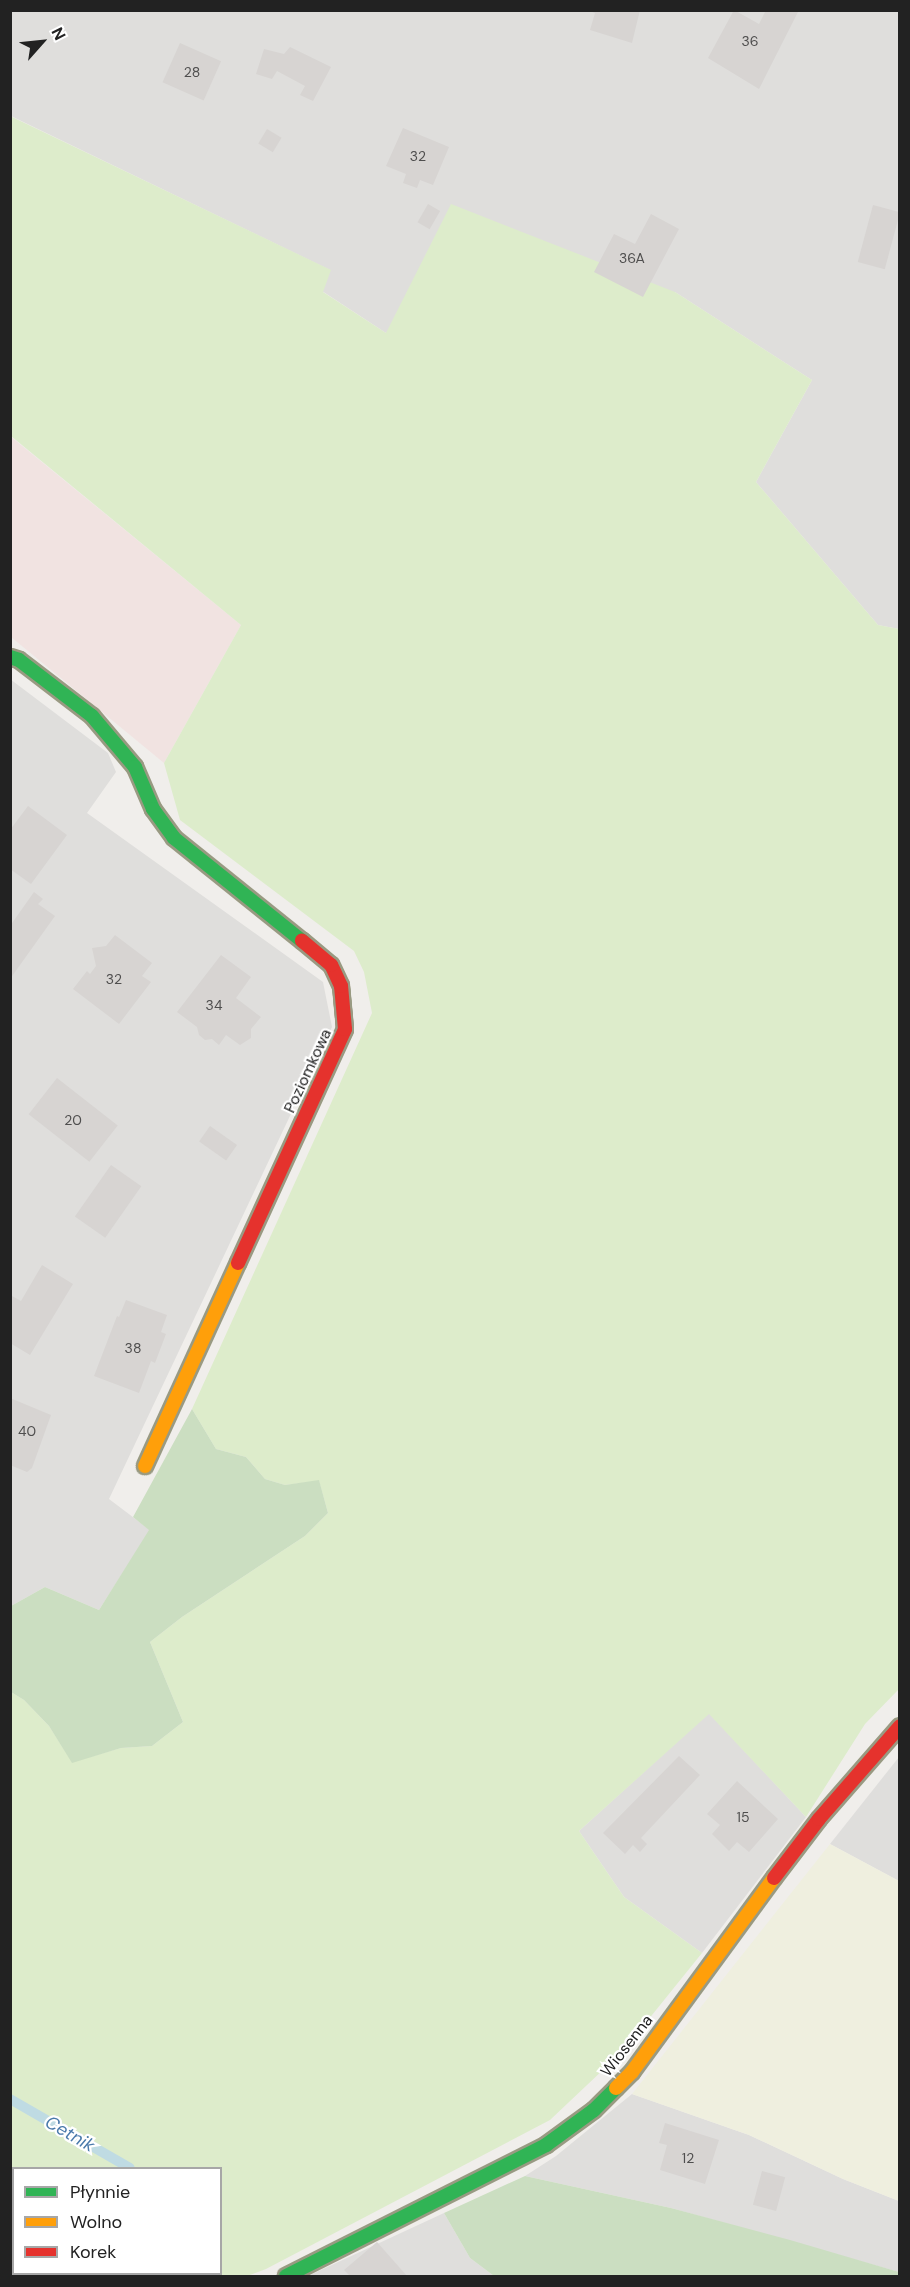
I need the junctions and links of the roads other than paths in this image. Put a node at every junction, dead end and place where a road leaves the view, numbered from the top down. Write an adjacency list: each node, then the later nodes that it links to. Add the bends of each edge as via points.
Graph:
1 (10, 657): 2 (street, Poziomkowa, via 92,716 135,767 153,809 174,838 331,965 341,986 345,1029)
2 (145, 1466)
3 (900, 1726): 4 (street, Wiosenna, via 819,1819 730,1934 632,2072 594,2110 546,2145)
4 (286, 2277)

